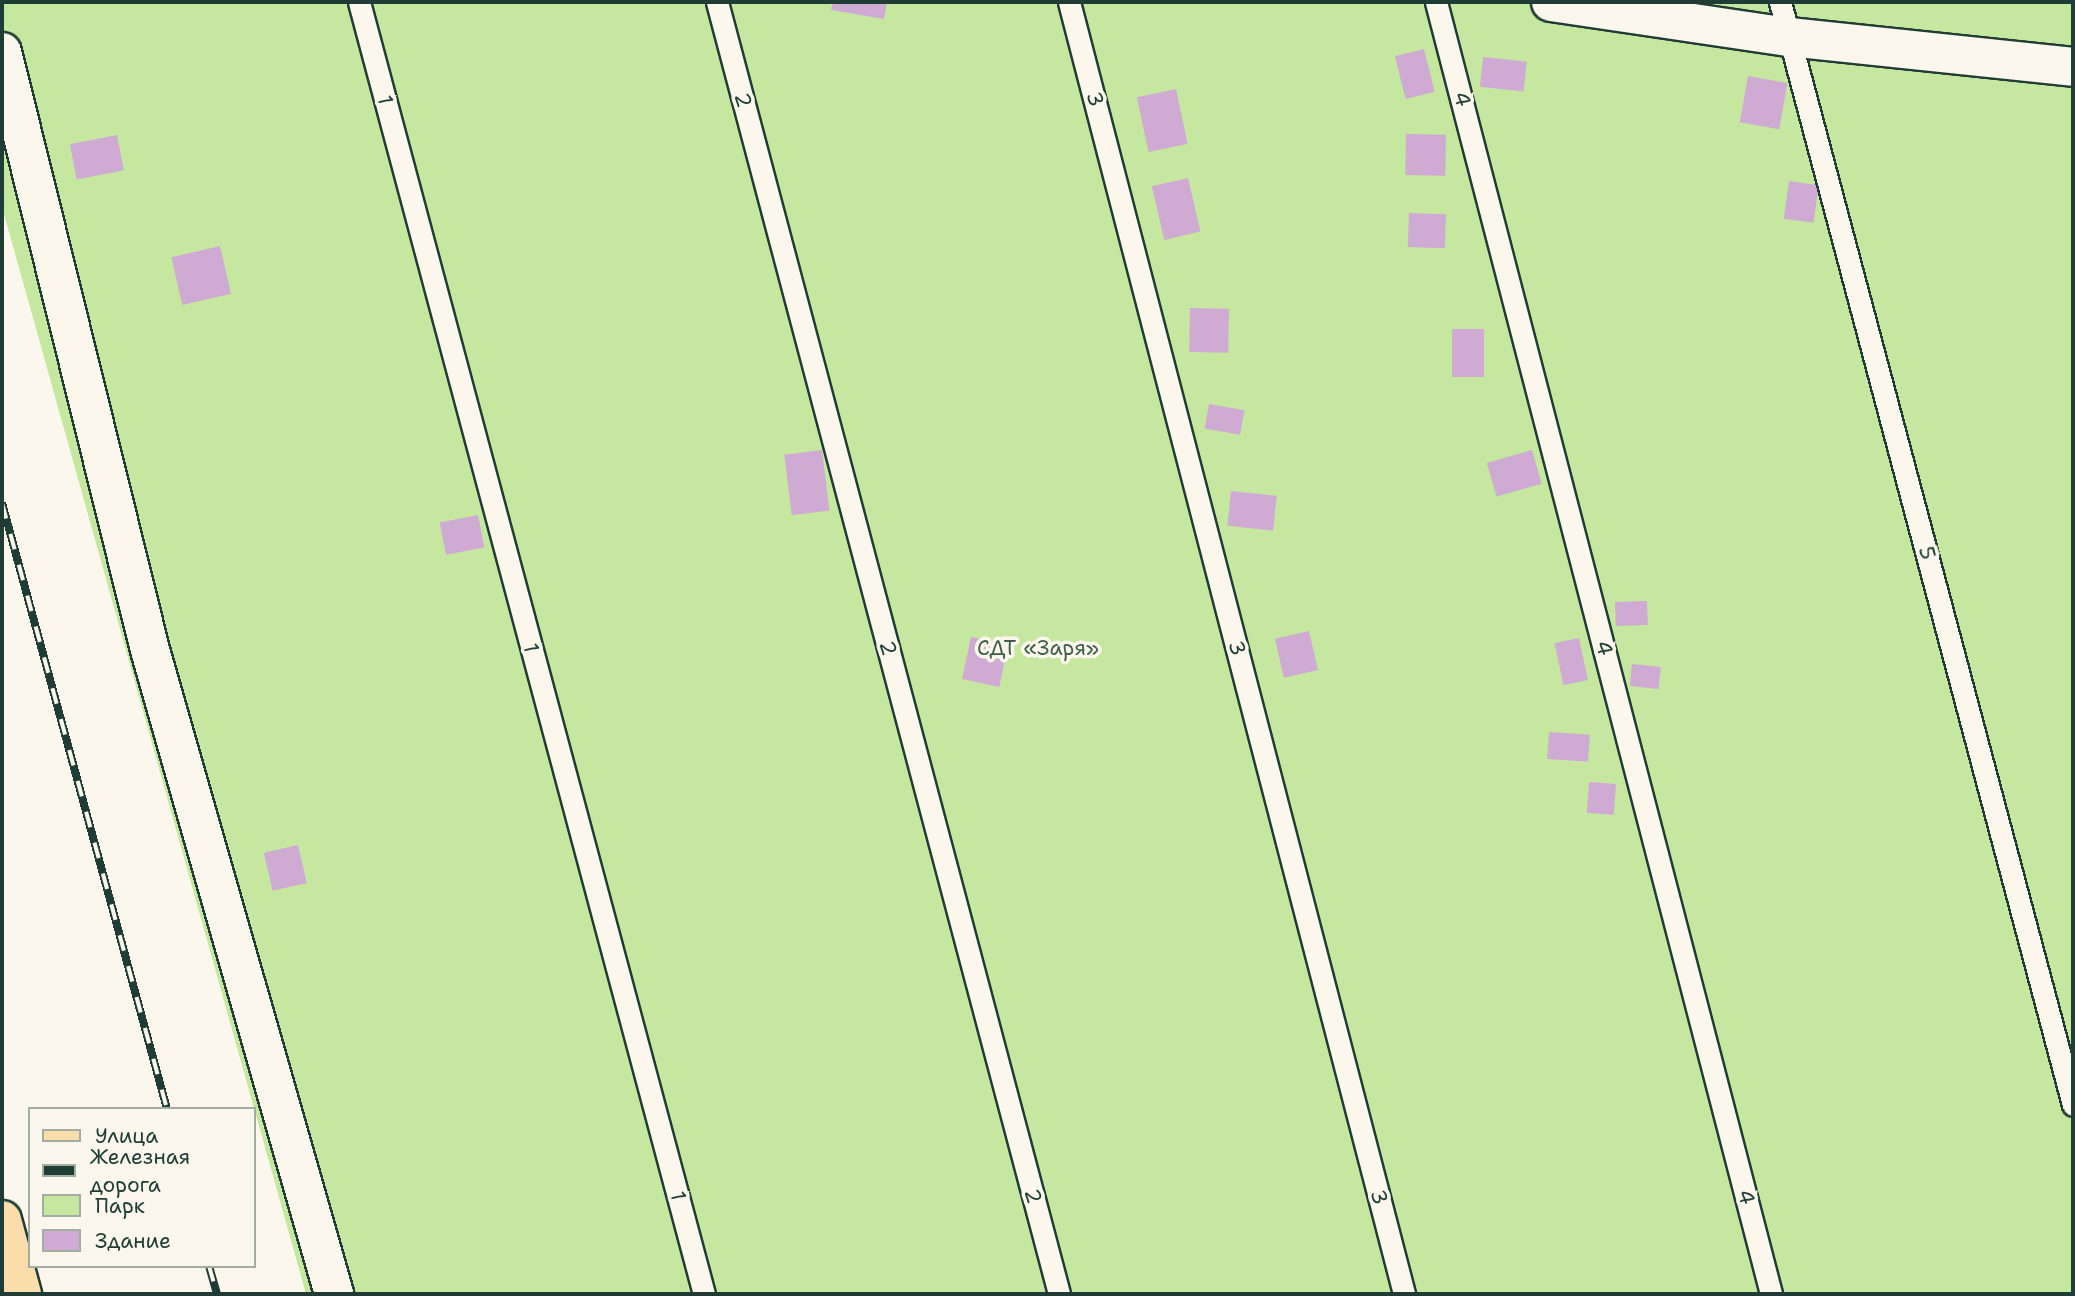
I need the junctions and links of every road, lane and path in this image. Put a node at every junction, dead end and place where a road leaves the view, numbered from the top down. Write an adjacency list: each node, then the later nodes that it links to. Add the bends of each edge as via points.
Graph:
1 (359, 2): 13 (lane, 1)
2 (717, 2): 14 (lane, 2)
3 (1069, 2): 15 (lane, 3)
4 (1436, 2): 16 (lane, 4)
5 (1551, 2): 6 (street)
6 (1785, 19): 8 (street); 9 (lane, 5)
7 (2, 52): 12 (street, via 150,650)
8 (2073, 67)
9 (2073, 1105)
10 (2, 1220): 11 (main road)
11 (22, 1294)
12 (334, 1294)
13 (704, 1294)
14 (1059, 1294)
15 (1404, 1294)
16 (1771, 1294)

